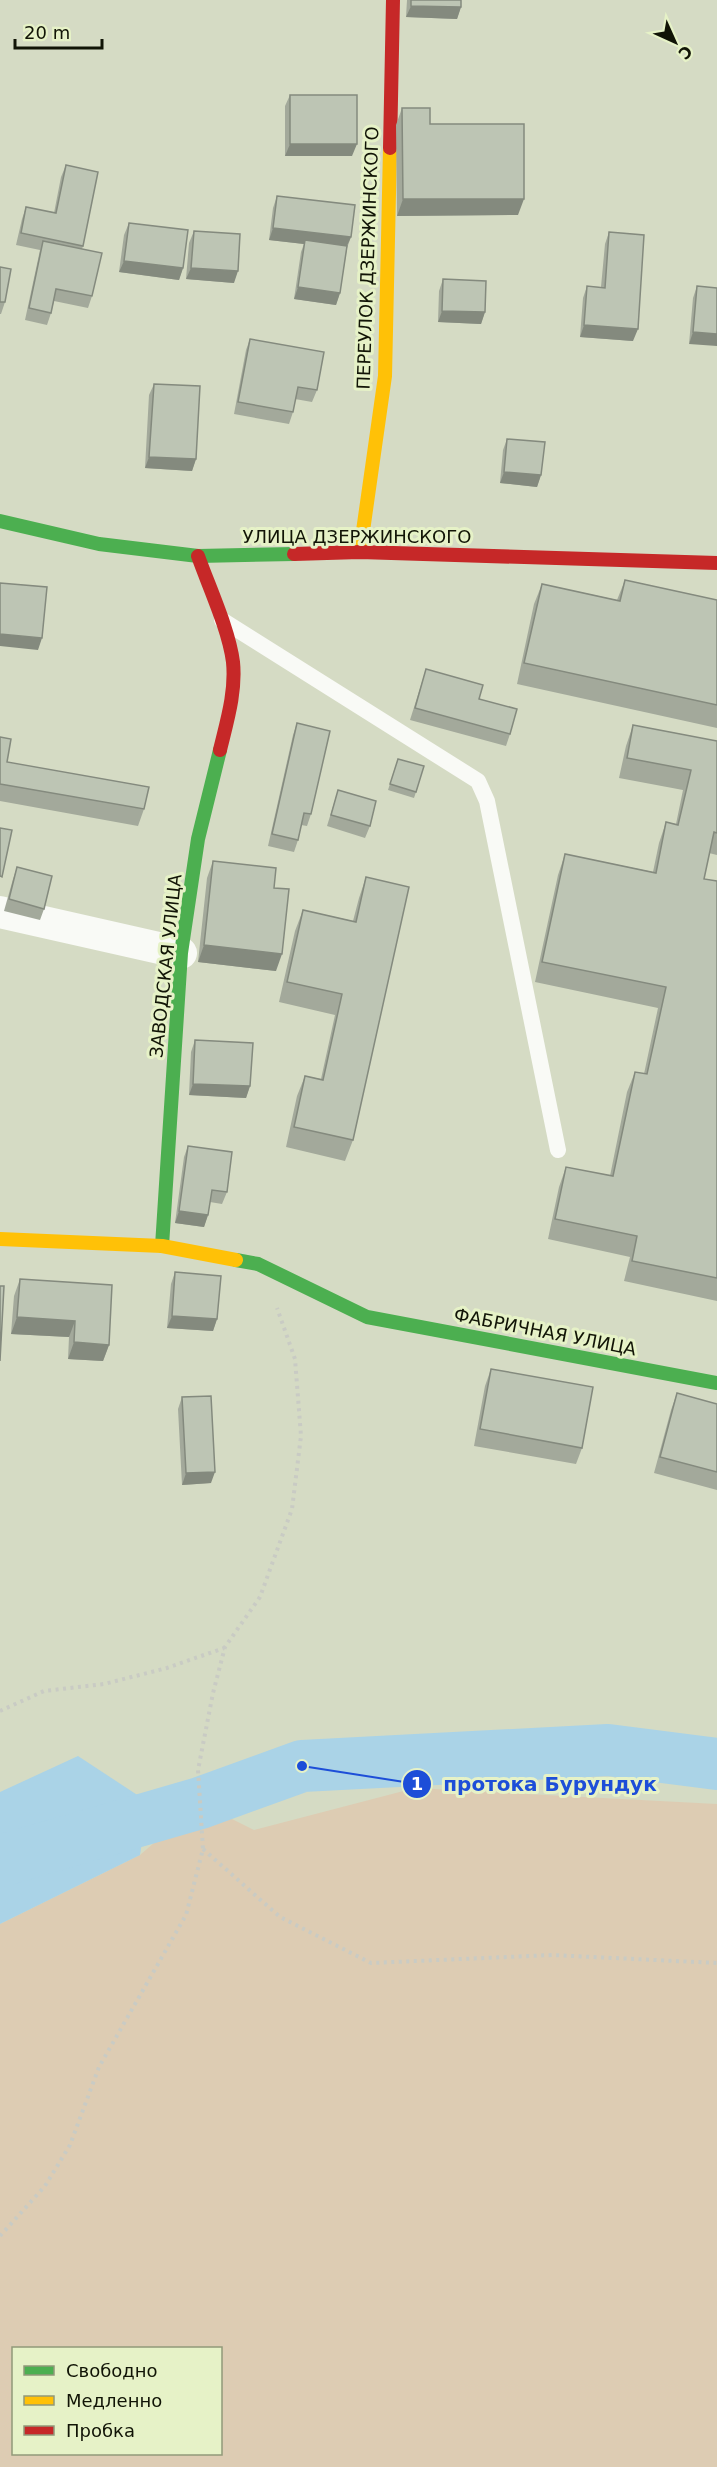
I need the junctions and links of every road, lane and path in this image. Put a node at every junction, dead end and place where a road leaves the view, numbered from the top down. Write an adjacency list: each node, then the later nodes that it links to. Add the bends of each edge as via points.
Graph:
1 (393, 0): 3 (street, ПЕРЕУЛОК ДЗЕРЖИНСКОГО, via 385,376)
2 (0, 520): 4 (street, УЛИЦА ДЗЕРЖИНСКОГО, via 99,544)
3 (360, 552): 4 (street, УЛИЦА ДЗЕРЖИНСКОГО); 5 (street, УЛИЦА ДЗЕРЖИНСКОГО)
4 (198, 556): 6 (street, ЗАВОДСКАЯ УЛИЦА)
5 (717, 563)
6 (221, 619): 8 (street, ЗАВОДСКАЯ УЛИЦА, via 232,662 232,702 198,839); 9 (lane, via 478,781 487,801)
7 (0, 912): 8 (street)
8 (181, 953): 11 (street, ЗАВОДСКАЯ УЛИЦА)
9 (558, 1149)
10 (0, 1239): 11 (street)
11 (162, 1246): 13 (street, ФАБРИЧНАЯ УЛИЦА, via 258,1264 367,1317)
12 (277, 1307): 14 (path, via 295,1359 301,1436 292,1509 260,1597)
13 (717, 1383)
14 (225, 1647): 15 (path, via 167,1668 104,1684 44,1691); 16 (path, via 198,1770)
15 (0, 1711)
16 (203, 1849): 17 (path, via 280,1917 371,1963 552,1955); 18 (path, via 186,1915 99,2067 70,2145 45,2186)
17 (717, 1963)
18 (0, 2236)

